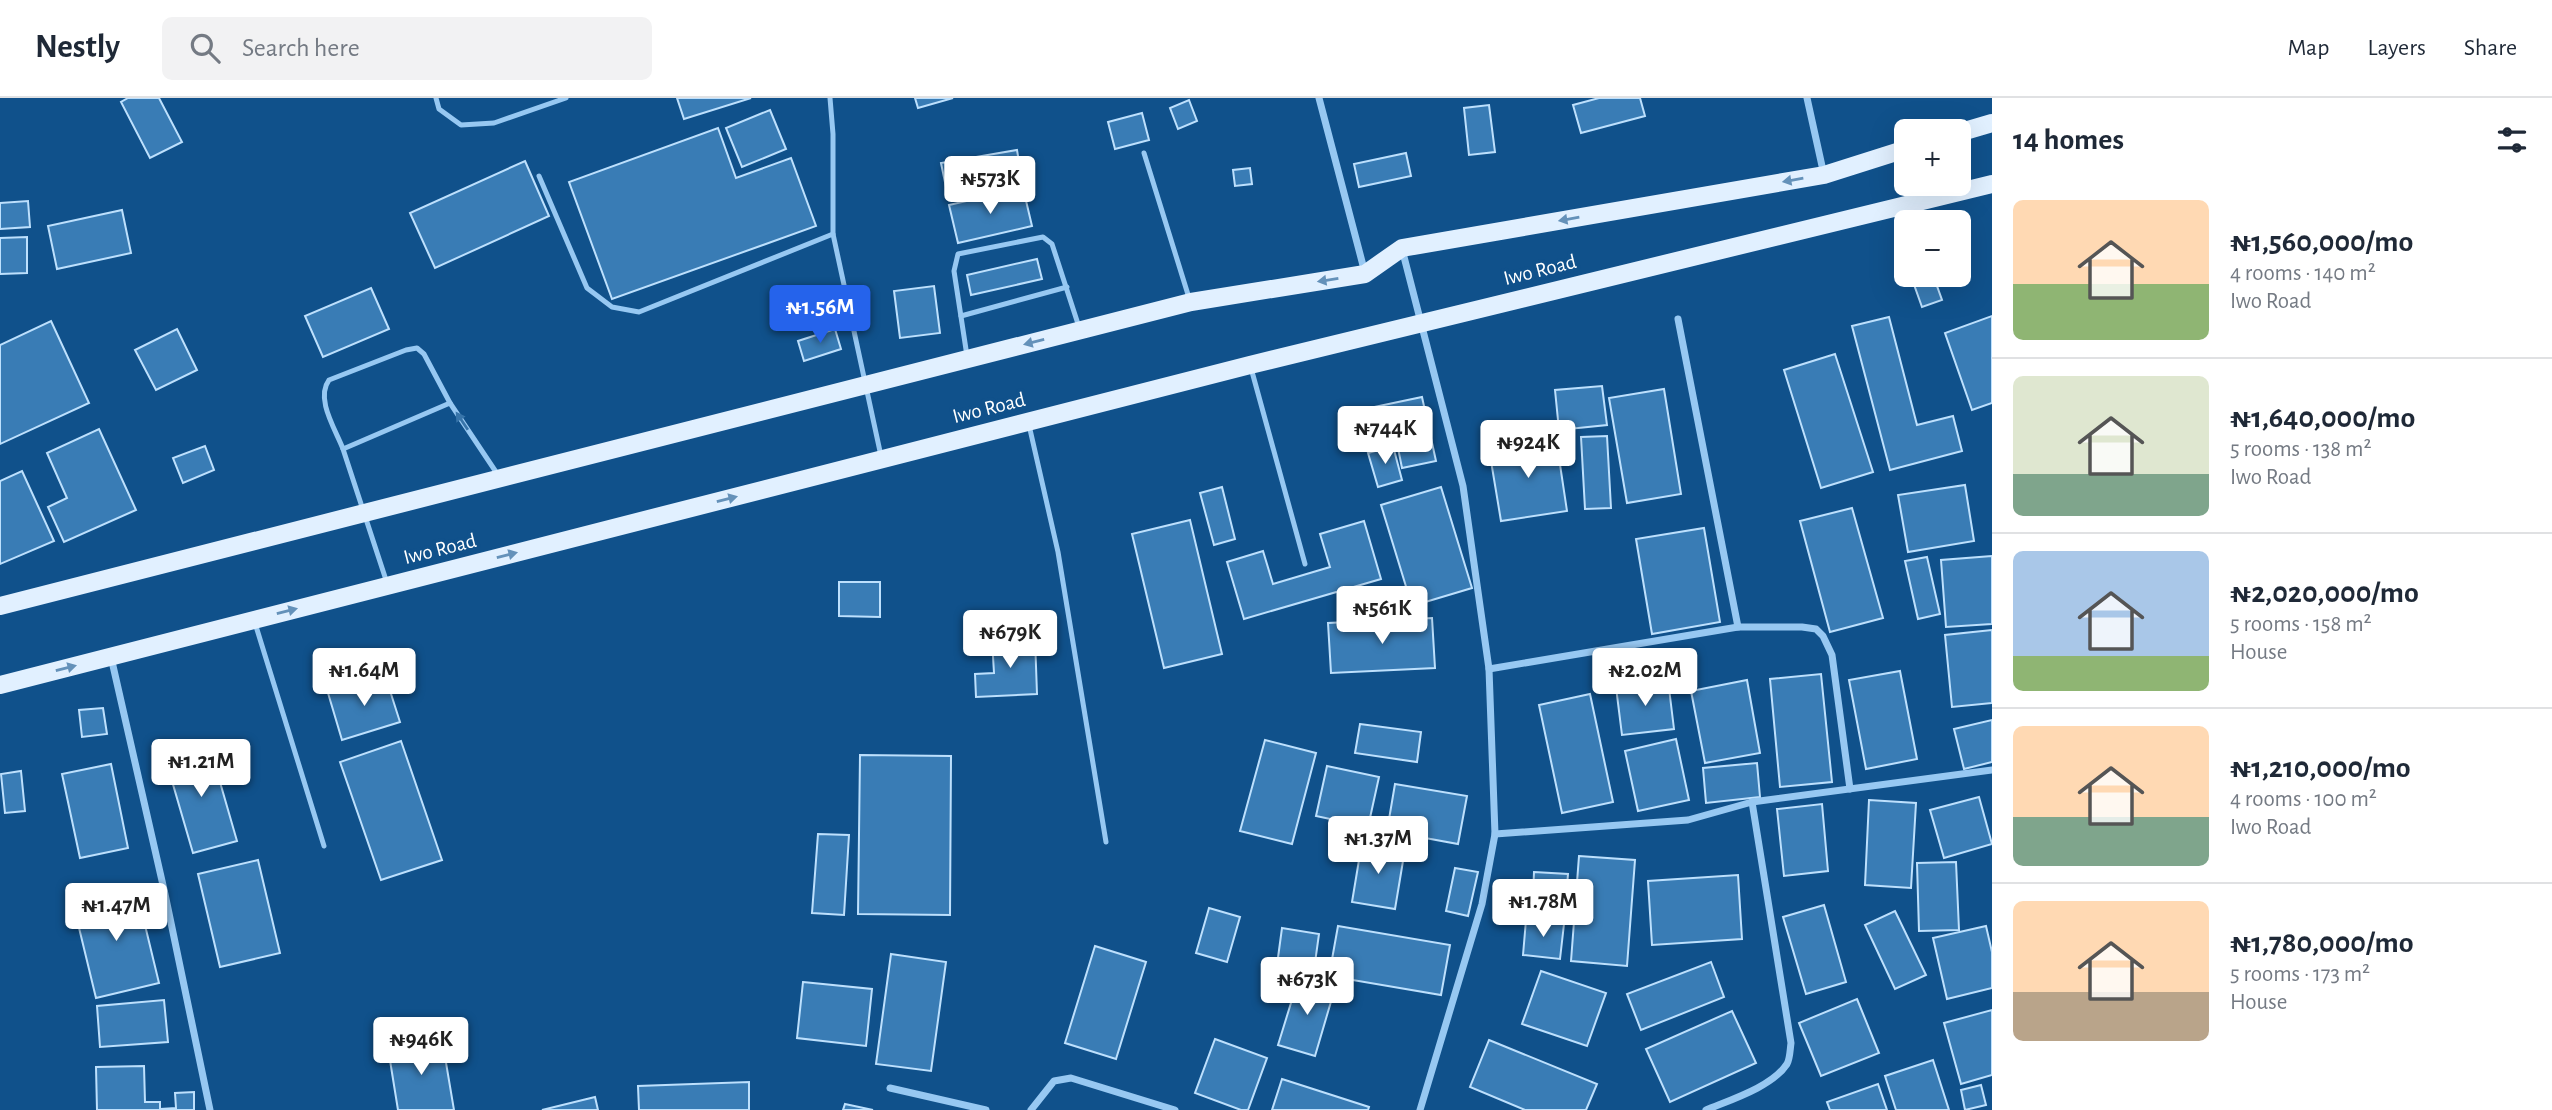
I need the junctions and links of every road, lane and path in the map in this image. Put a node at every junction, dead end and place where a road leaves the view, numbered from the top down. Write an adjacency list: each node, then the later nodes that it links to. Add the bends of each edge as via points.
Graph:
1 (436, 98): 2 (lane, via 439,109 461,125 494,123)
2 (566, 98)
3 (830, 98): 13 (lane)
4 (1319, 98): 15 (street)
5 (1807, 98): 10 (street)
6 (1992, 123): 7 (main road)
7 (1971, 129)
8 (1144, 153): 17 (lane)
9 (1894, 153): 10 (main road, Iwo Road)
10 (1824, 175): 14 (main road, Iwo Road, one-way to 14)
11 (539, 176): 13 (lane, via 587,288 612,307 639,312)
12 (1992, 184): 20 (main road, Iwo Road)
13 (833, 234): 24 (lane)
14 (1402, 248): 15 (main road, Iwo Road); 20 (street)
15 (1365, 274): 17 (main road, Iwo Road, one-way to 17)
16 (1067, 287): 18 (lane); 18 (lane, via 1052,244 1043,237 958,254 954,271); 21 (lane)
17 (1191, 302): 21 (main road, Iwo Road)
18 (961, 316): 22 (lane)
19 (1678, 319): 35 (street)
20 (1420, 323): 23 (main road, Iwo Road); 37 (street, via 1463,486)
21 (1080, 330): 22 (main road, Iwo Road, one-way to 22)
22 (968, 359): 24 (main road, Iwo Road)
23 (1250, 365): 26 (main road, Iwo Road); 31 (lane)
24 (866, 384): 28 (lane); 29 (main road, Iwo Road)
25 (450, 403): 27 (lane); 27 (lane, via 417,348 329,380 323,397); 29 (lane, one-way to 25)
26 (1028, 421): 28 (main road, Iwo Road); 43 (lane, via 1058,552)
27 (344, 449): 30 (lane)
28 (882, 459): 32 (main road, Iwo Road, one-way to 28)
29 (500, 478): 30 (main road, Iwo Road)
30 (365, 512): 32 (lane); 33 (main road, Iwo Road)
31 (1305, 565)
32 (387, 586): 34 (main road, Iwo Road, one-way to 32)
33 (0, 606)
34 (254, 620): 36 (main road, Iwo Road); 44 (lane)
35 (1738, 627): 37 (street); 40 (street, via 1802,627 1816,629 1823,636 1832,655)
36 (111, 656): 38 (main road, Iwo Road, one-way to 36); 46 (street)
37 (1489, 669): 42 (street)
38 (0, 685)
39 (1992, 770): 40 (street)
40 (1850, 789): 41 (street)
41 (1752, 802): 42 (street, via 1688,820); 51 (street, via 1791,1043 1788,1063 1777,1074 1750,1092)
42 (1495, 834): 50 (street, via 1482,904)
43 (1106, 842)
44 (324, 846)
45 (890, 1088): 47 (street)
46 (210, 1110)
47 (986, 1110)
48 (1031, 1110): 49 (street, via 1054,1082 1071,1078)
49 (1175, 1110)
50 (1420, 1110)
51 (1706, 1110)

